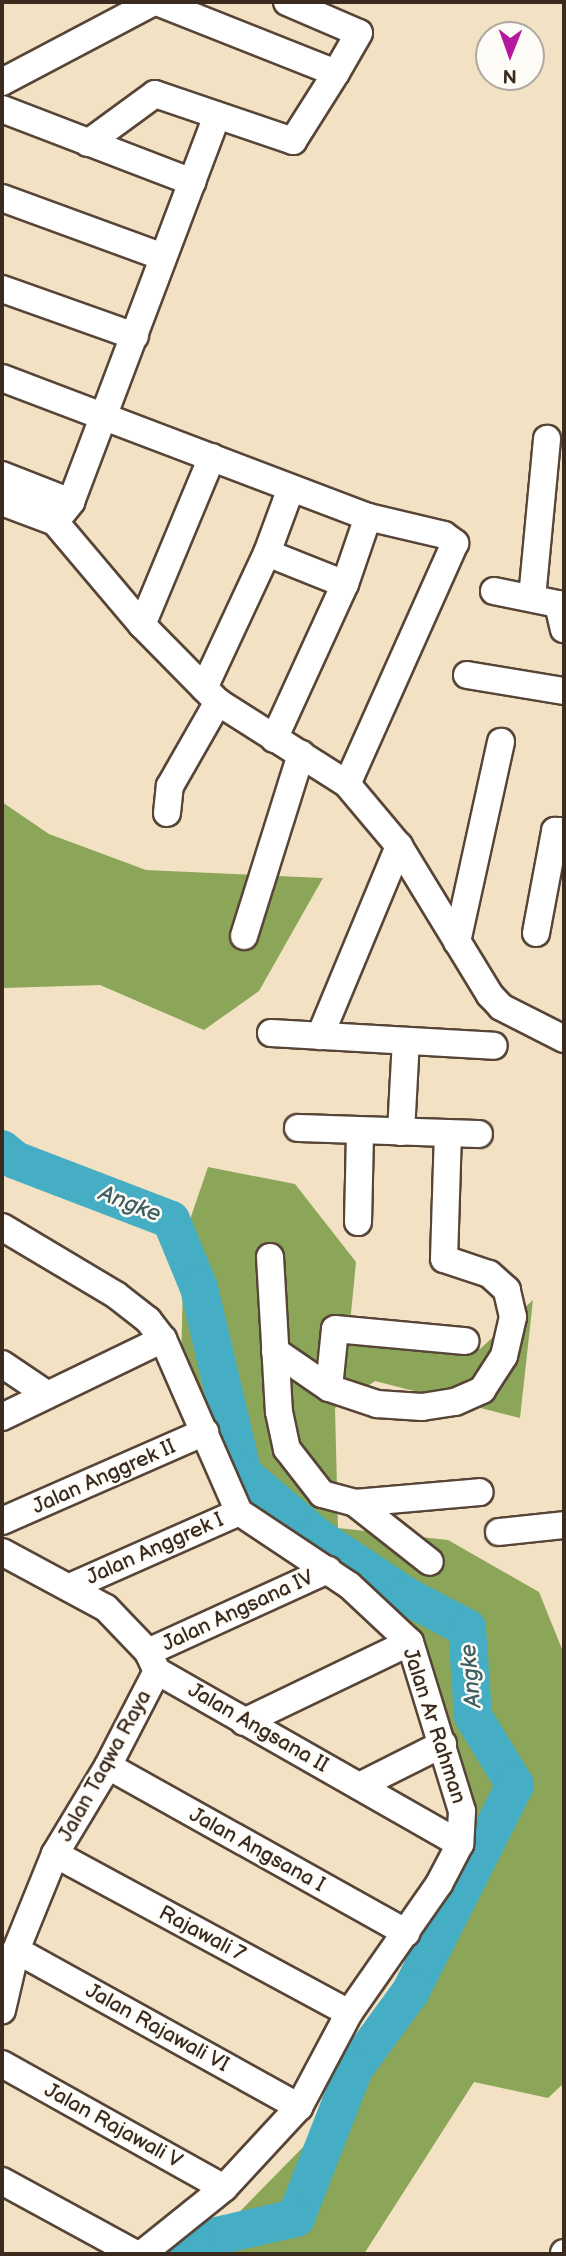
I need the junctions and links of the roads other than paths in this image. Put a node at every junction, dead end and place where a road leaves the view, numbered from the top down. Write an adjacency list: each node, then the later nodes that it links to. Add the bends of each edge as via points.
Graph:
1 (155, 2): 3 (street); 4 (street)
2 (287, 2): 3 (street, via 359,33)
3 (336, 73): 6 (street, via 293,141)
4 (2, 82)
5 (2, 109): 7 (street)
6 (217, 116): 7 (street, via 155,94); 8 (street)
7 (88, 144): 8 (street)
8 (192, 182): 10 (street)
9 (2, 198): 10 (street)
10 (163, 257): 12 (street)
11 (2, 289): 12 (street)
12 (135, 336): 14 (street)
13 (2, 378): 14 (street)
14 (104, 416): 16 (street); 20 (street)
15 (547, 439): 25 (street)
16 (212, 457): 18 (street); 26 (street)
17 (2, 475): 20 (street)
18 (291, 488): 21 (street); 22 (street)
19 (2, 502): 20 (street)
20 (63, 512): 26 (street)
21 (368, 517): 23 (street); 34 (street, via 444,535 455,543)
22 (267, 553): 23 (street); 30 (street)
23 (345, 583): 31 (street)
24 (494, 591): 25 (street)
25 (532, 598): 27 (street, via 558,604)
26 (142, 625): 30 (street)
27 (564, 628)
28 (467, 675): 29 (street)
29 (564, 691)
30 (211, 695): 31 (street); 35 (street, via 170,786)
31 (274, 739): 33 (street)
32 (501, 742): 40 (street)
33 (301, 754): 34 (street); 39 (street)
34 (347, 784): 37 (street)
35 (167, 813)
36 (564, 831): 38 (street, via 555,831)
37 (399, 846): 40 (street); 42 (street)
38 (536, 933)
39 (244, 936)
40 (457, 942): 43 (street, via 501,1007)
41 (271, 1033): 42 (street)
42 (320, 1036): 44 (street)
43 (564, 1039)
44 (406, 1041): 45 (street); 48 (street)
45 (494, 1046)
46 (298, 1128): 47 (street)
47 (360, 1131): 48 (street); 51 (street)
48 (401, 1132): 49 (street)
49 (448, 1133): 50 (street); 58 (street, via 444,1259 489,1274 507,1290 513,1317 504,1356 482,1390 455,1402 422,1408 377,1404)
50 (479, 1135)
51 (358, 1222)
52 (2, 1227): 54 (street, Jalan Ar Rahman, via 116,1295 148,1320)
53 (270, 1257): 56 (street)
54 (163, 1339): 59 (street); 61 (street, Jalan Ar Rahman)
55 (465, 1341): 58 (street, via 335,1329)
56 (275, 1351): 58 (street); 63 (street, via 287,1449 322,1494)
57 (2, 1364): 59 (street)
58 (329, 1388)
59 (48, 1395): 60 (street)
60 (2, 1417)
61 (205, 1432): 64 (street, Jalan Ar Rahman); 65 (street, Jalan Anggrek II)
62 (480, 1492): 63 (street)
63 (355, 1503): 69 (street)
64 (239, 1512): 70 (street, Jalan Ar Rahman); 71 (street, Jalan Anggrek I)
65 (2, 1521)
66 (564, 1525): 67 (street)
67 (499, 1532)
68 (2, 1553): 71 (street)
69 (430, 1562)
70 (328, 1570): 72 (street, Jalan Ar Rahman); 73 (street, Jalan Angsana IV)
71 (70, 1587): 73 (street, via 106,1608)
72 (410, 1642): 74 (street); 75 (street, Jalan Ar Rahman)
73 (153, 1661): 74 (street, Jalan Angsana II); 76 (street, Jalan Taqwa Raya)
74 (244, 1722): 77 (street, Jalan Angsana II)
75 (443, 1744): 77 (street); 78 (street, Jalan Ar Rahman, via 462,1811)
76 (108, 1766): 79 (street, Jalan Taqwa Raya); 80 (street, Jalan Angsana I)
77 (359, 1786): 78 (street, Jalan Angsana II)
78 (460, 1844): 80 (street, Jalan Ar Rahman)
79 (55, 1854): 81 (street, Jalan Taqwa Raya); 83 (street, Rajawali 7)
80 (407, 1933): 83 (street, Jalan Ar Rahman)
81 (16, 1950): 82 (street, Jalan Taqwa Raya); 85 (street, Jalan Rajawali VI)
82 (2, 2010)
83 (349, 2013): 85 (street, Jalan Ar Rahman)
84 (2, 2064): 87 (street, Jalan Rajawali V)
85 (299, 2107): 87 (street, Jalan Ar Rahman)
86 (2, 2181): 88 (street)
87 (224, 2188): 89 (street, Jalan Ar Rahman)
88 (136, 2254)
89 (142, 2254)

